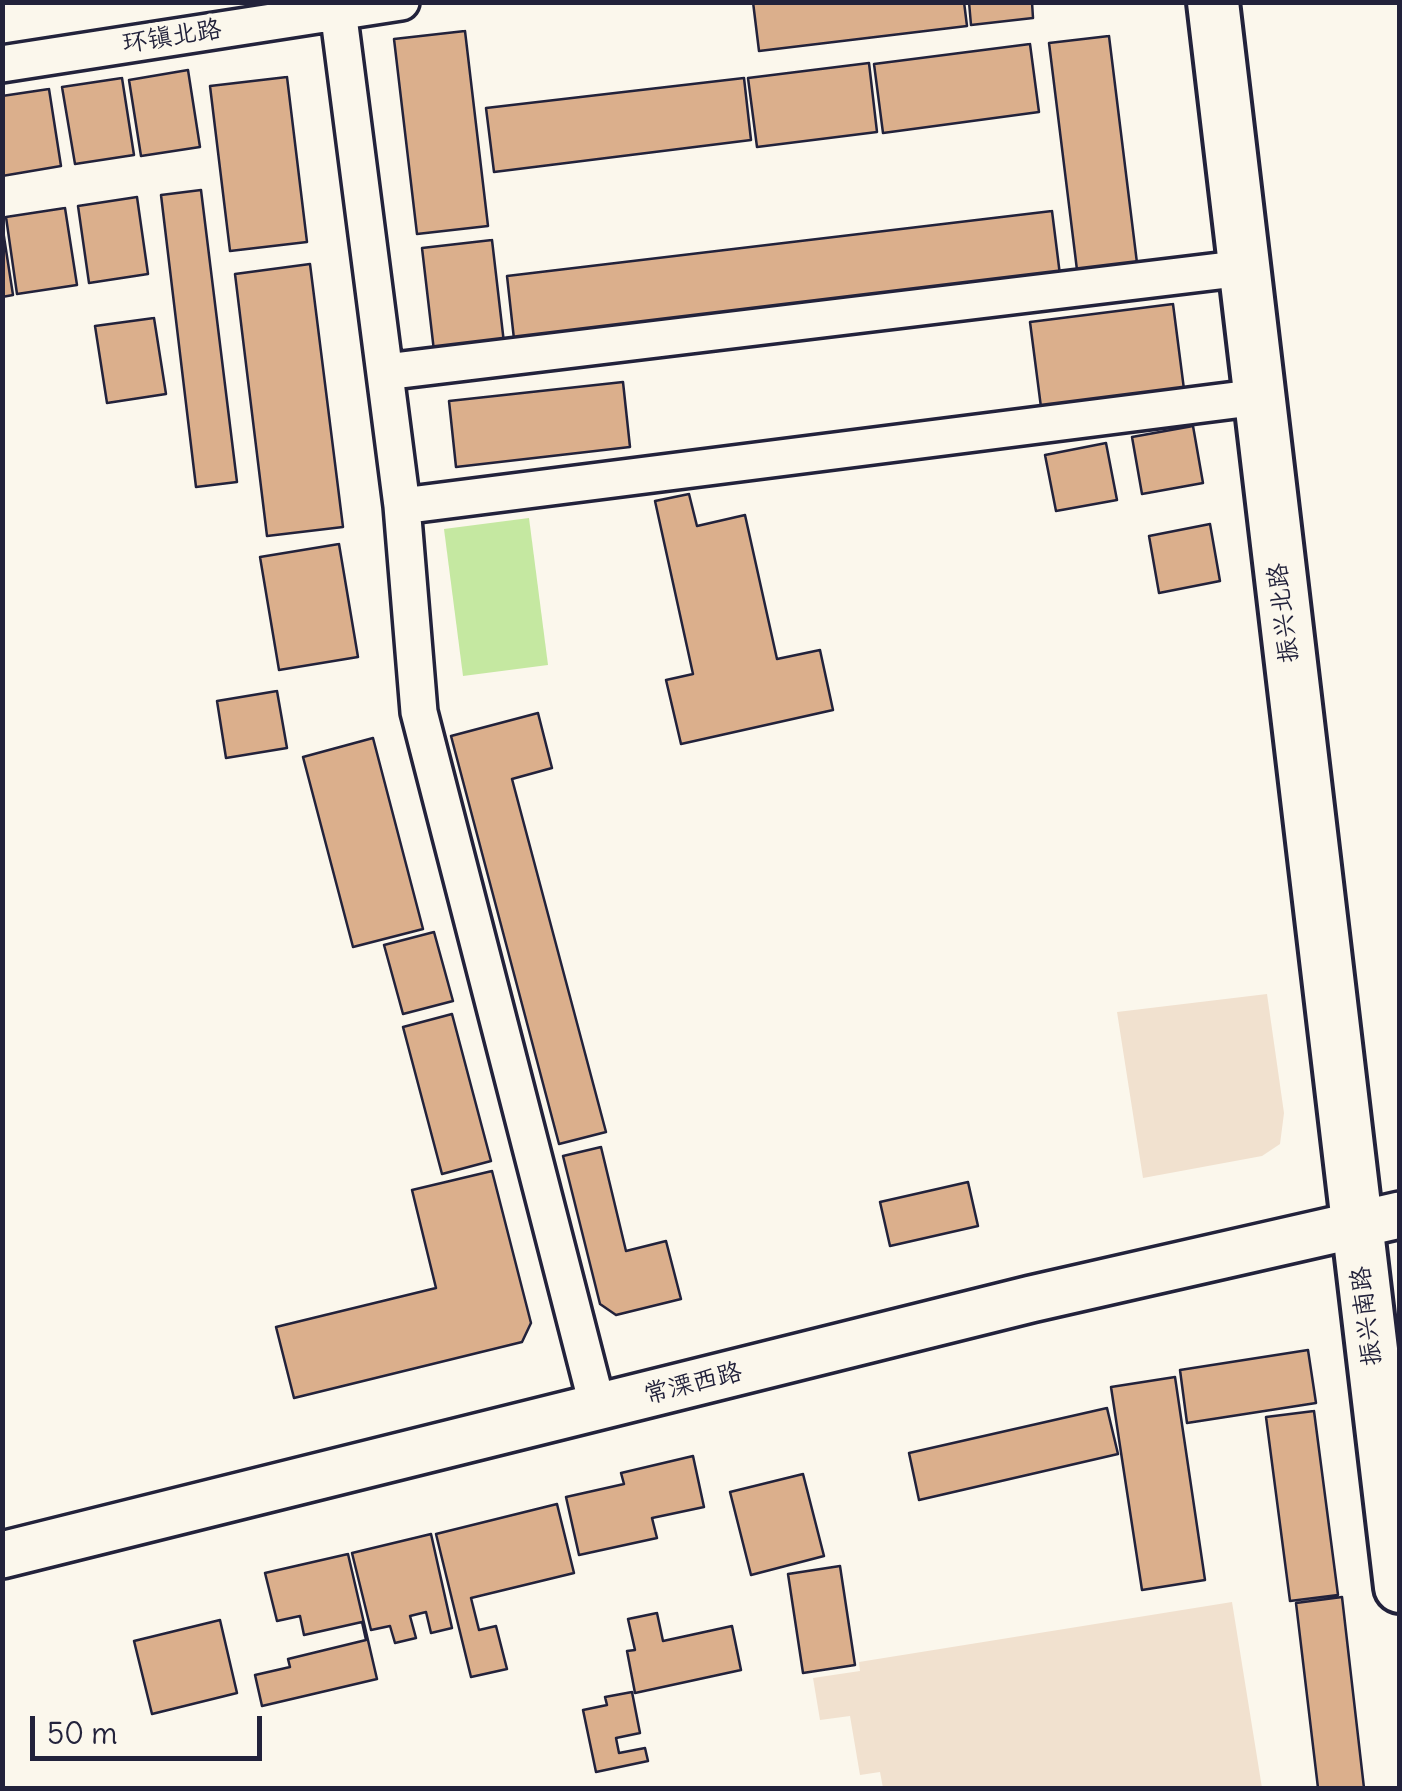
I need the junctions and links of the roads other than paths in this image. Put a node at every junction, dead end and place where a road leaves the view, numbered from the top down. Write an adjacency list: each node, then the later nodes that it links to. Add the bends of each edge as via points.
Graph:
1 (401, 2): 4 (street, 环镇北路)
2 (1213, 2): 6 (main road, 振兴北路)
3 (1232, 2): 10 (main road, 振兴北路, via 1363,1132)
4 (338, 7): 5 (street, 环镇北路); 7 (street)
5 (2, 64)
6 (1244, 268): 7 (street); 8 (main road, 振兴北路)
7 (385, 372): 9 (street)
8 (1259, 396): 9 (street); 10 (main road, 振兴北路)
9 (402, 506): 12 (street, via 419,712)
10 (1380, 1219): 11 (main road, 振兴南路); 12 (street, 常溧西路); 14 (main road, 振兴南路)
11 (1400, 1340)
12 (598, 1408): 13 (street, 常溧西路)
13 (2, 1555)
14 (1400, 1587)

